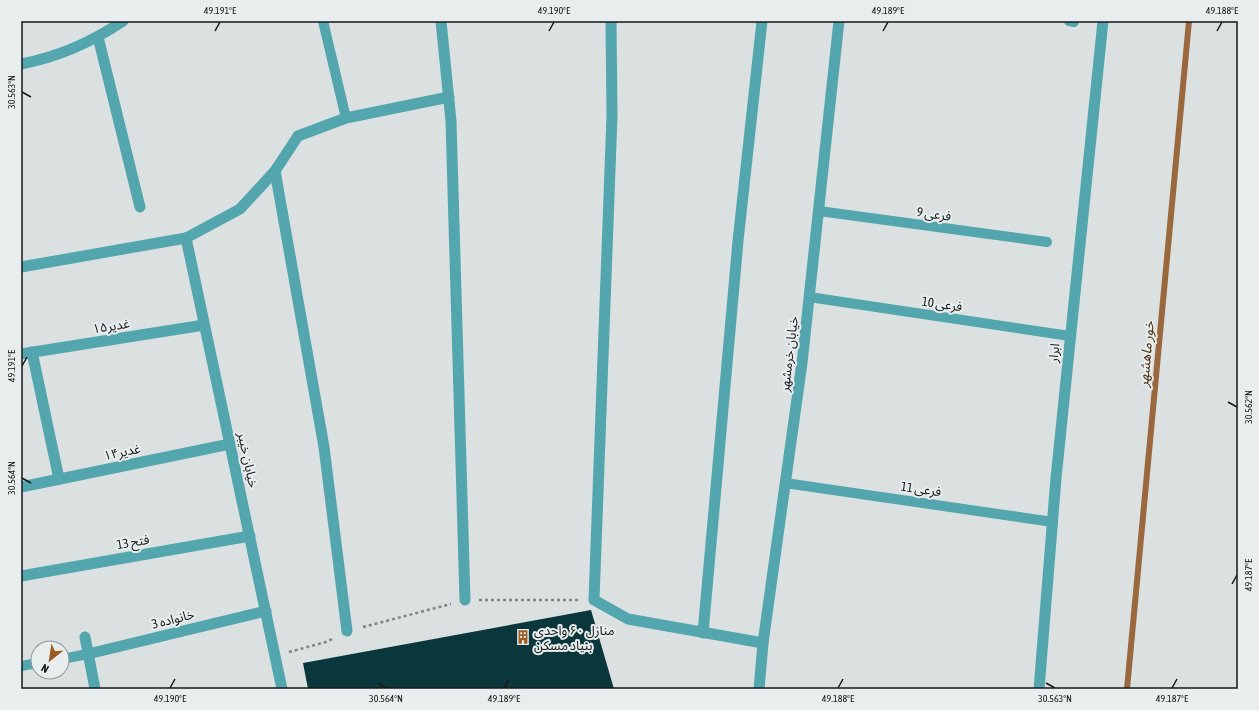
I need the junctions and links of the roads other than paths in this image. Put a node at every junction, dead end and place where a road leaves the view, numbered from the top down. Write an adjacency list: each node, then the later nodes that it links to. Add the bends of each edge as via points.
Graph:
1 (123, 21): 8 (street)
2 (324, 21): 11 (lane)
3 (441, 21): 10 (street)
4 (611, 21): 33 (street, via 612,116 594,600 628,619)
5 (762, 21): 33 (street, via 738,241)
6 (839, 21): 14 (street, خیابان خرمشهر)
7 (1103, 21): 20 (street, ابرار)
8 (98, 37): 9 (street, via 45,60); 13 (street)
9 (21, 64)
10 (449, 97): 11 (street); 30 (street)
11 (346, 118): 12 (street, via 298,136)
12 (275, 171): 15 (street, via 240,209); 32 (street, via 324,446)
13 (140, 207)
14 (819, 211): 16 (lane, فرعی 9); 18 (street, خیابان خرمشهر)
15 (186, 238): 17 (street); 19 (street, خیابان خیبر)
16 (1047, 242)
17 (21, 267)
18 (809, 297): 20 (lane, فرعی 10); 25 (street, خیابان خرمشهر)
19 (204, 325): 21 (street, غدیر۱۵); 23 (street, خیابان خیبر)
20 (1070, 336): 27 (street, ابرار)
21 (32, 352): 22 (street, غدیر۱۵); 24 (street)
22 (21, 354)
23 (230, 444): 24 (street, غدیر۱۴); 28 (street, خیابان خیبر)
24 (59, 480): 26 (street, غدیر۱۴)
25 (785, 483): 27 (lane, فرعی 11); 35 (street, خیابان خرمشهر)
26 (21, 487)
27 (1053, 522): 41 (street, ابرار)
28 (250, 536): 29 (street, فتح 13); 31 (street, خیابان خیبر)
29 (21, 576)
30 (465, 600)
31 (266, 611): 36 (street, خانواده 3); 39 (street, خیابان خیبر)
32 (347, 631)
33 (703, 633): 35 (street)
34 (85, 637): 36 (street)
35 (763, 643): 40 (street, خیابان خرمشهر)
36 (88, 654): 37 (lane); 38 (street)
37 (70, 657)
38 (95, 689)
39 (282, 689)
40 (759, 689)
41 (1039, 689)

